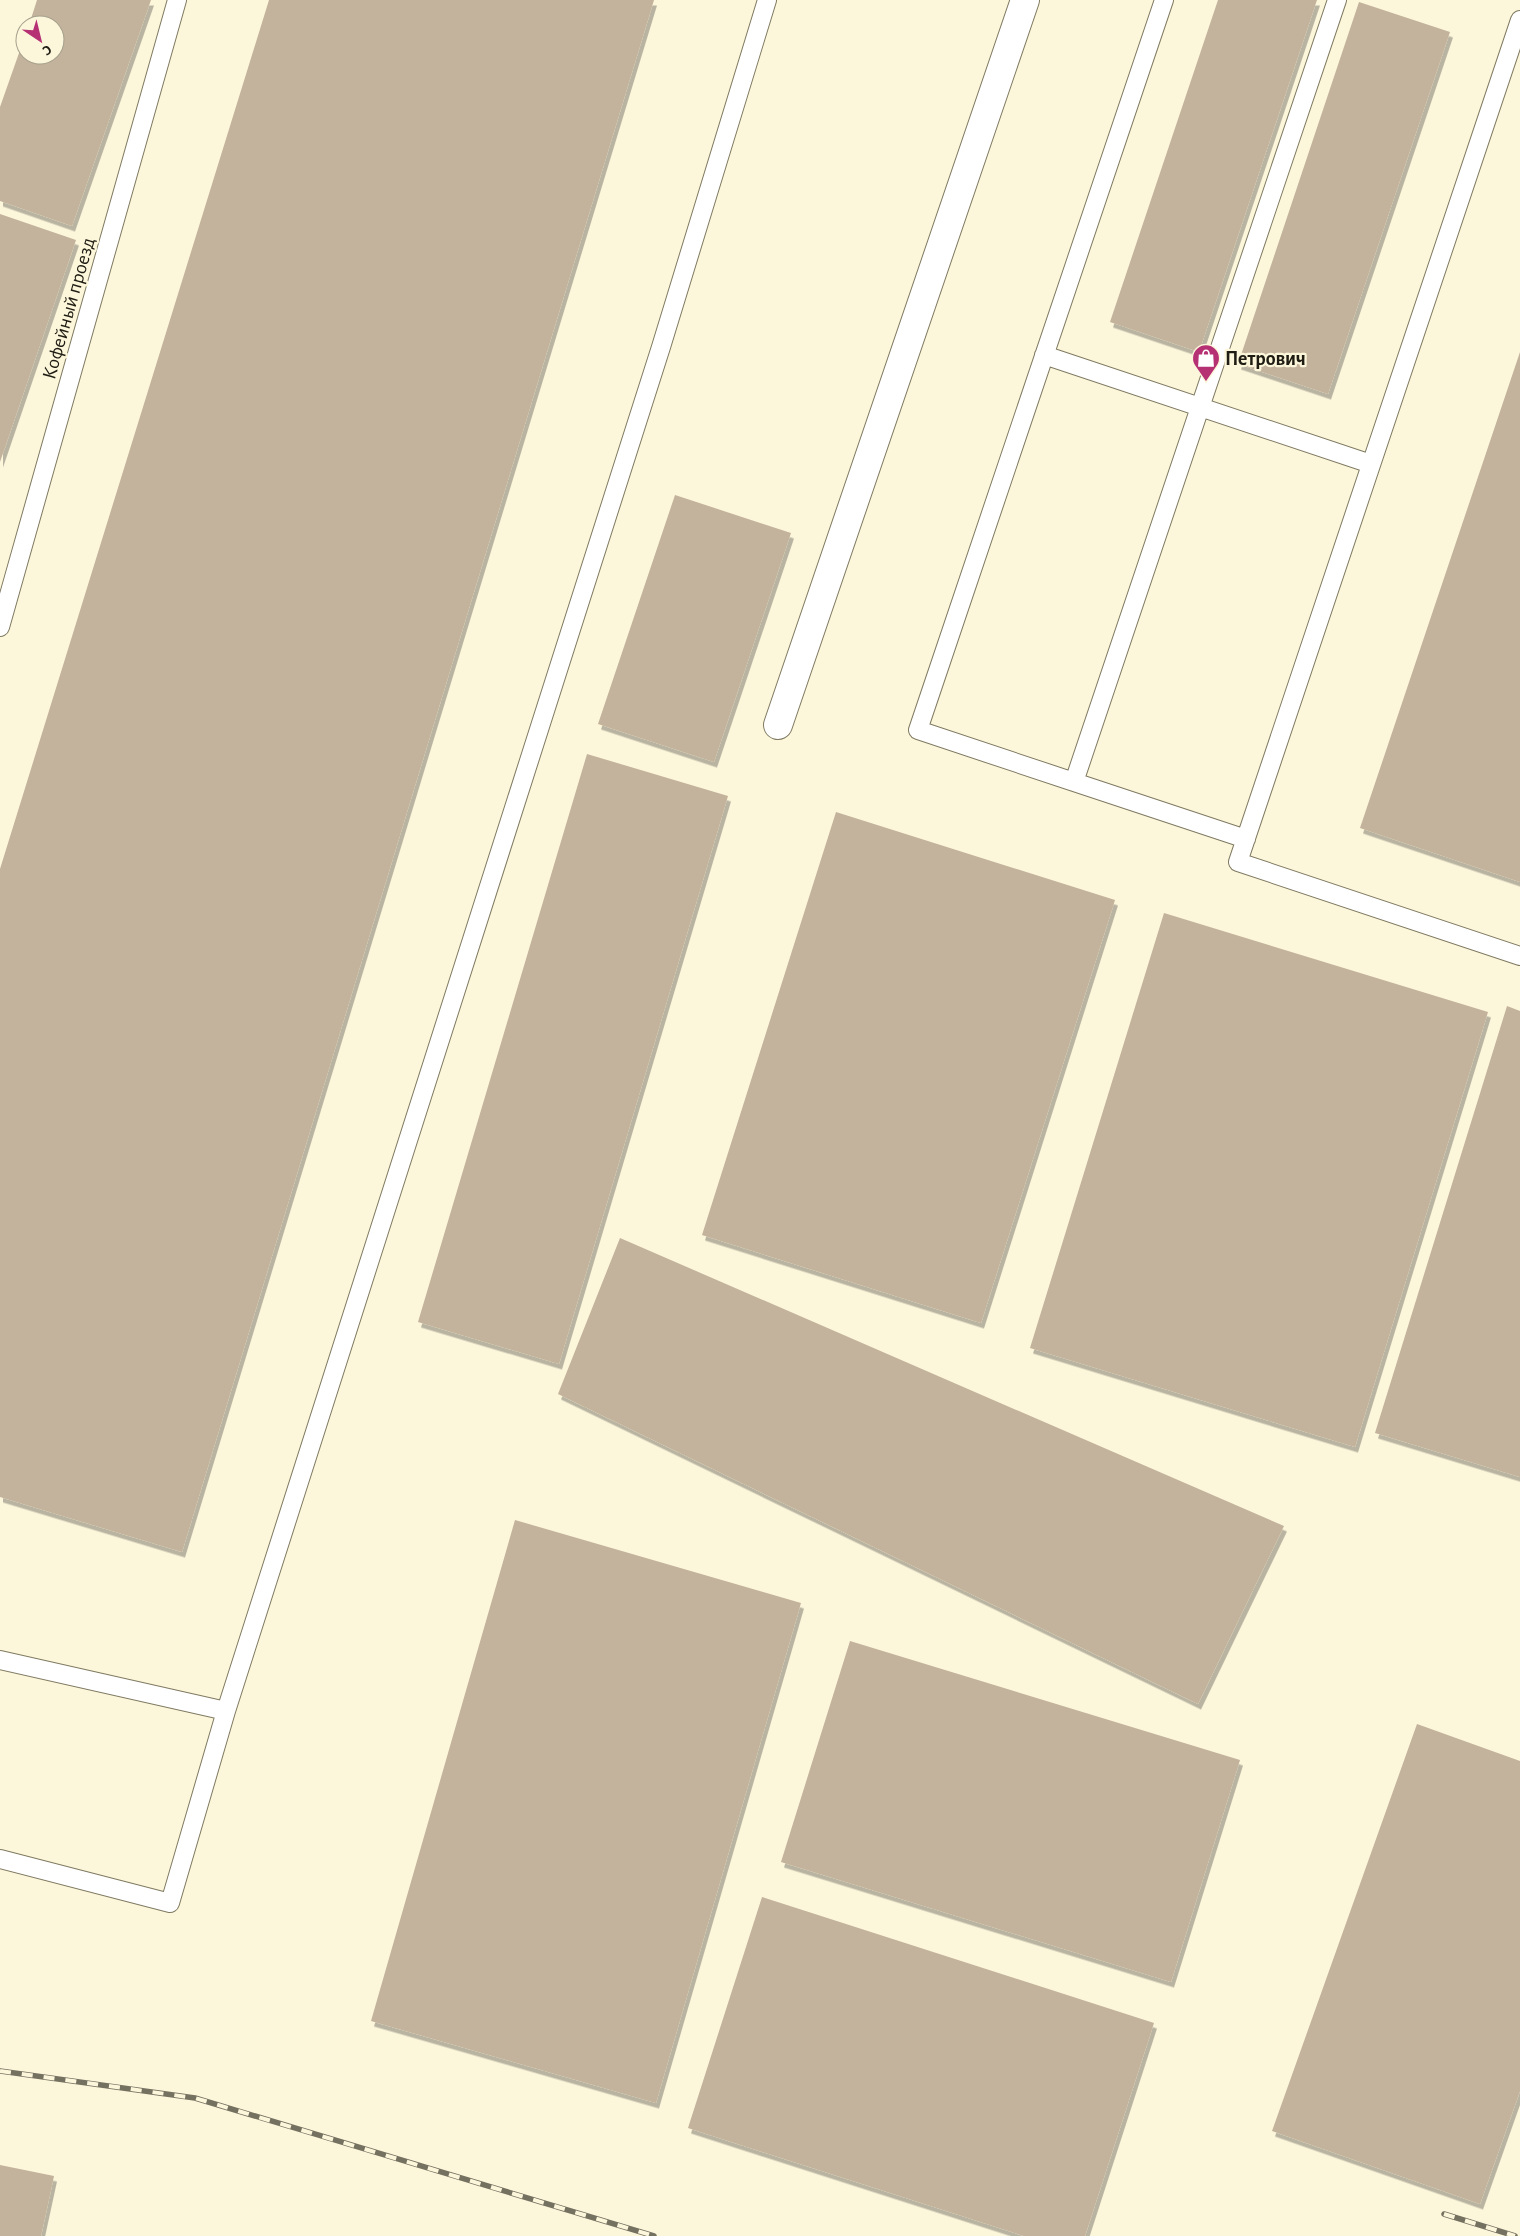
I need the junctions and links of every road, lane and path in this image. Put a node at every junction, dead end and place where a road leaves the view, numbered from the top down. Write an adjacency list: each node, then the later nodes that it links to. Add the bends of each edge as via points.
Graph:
1 (177, 0): 10 (lane, Кофейный проезд)
2 (767, 0): 16 (lane, via 661,347)
3 (1025, 0): 11 (street)
4 (1164, 0): 7 (lane)
5 (1337, 0): 8 (lane)
6 (1520, 20): 9 (lane)
7 (1044, 355): 8 (lane); 12 (lane, via 918,730)
8 (1200, 407): 9 (lane); 12 (lane)
9 (1371, 464): 13 (lane)
10 (0, 627)
11 (778, 725)
12 (1074, 782): 13 (lane)
13 (1246, 839): 14 (lane, via 1238,862)
14 (1520, 956)
15 (0, 1660): 16 (lane)
16 (226, 1711): 17 (lane, via 170,1903)
17 (0, 1859)

